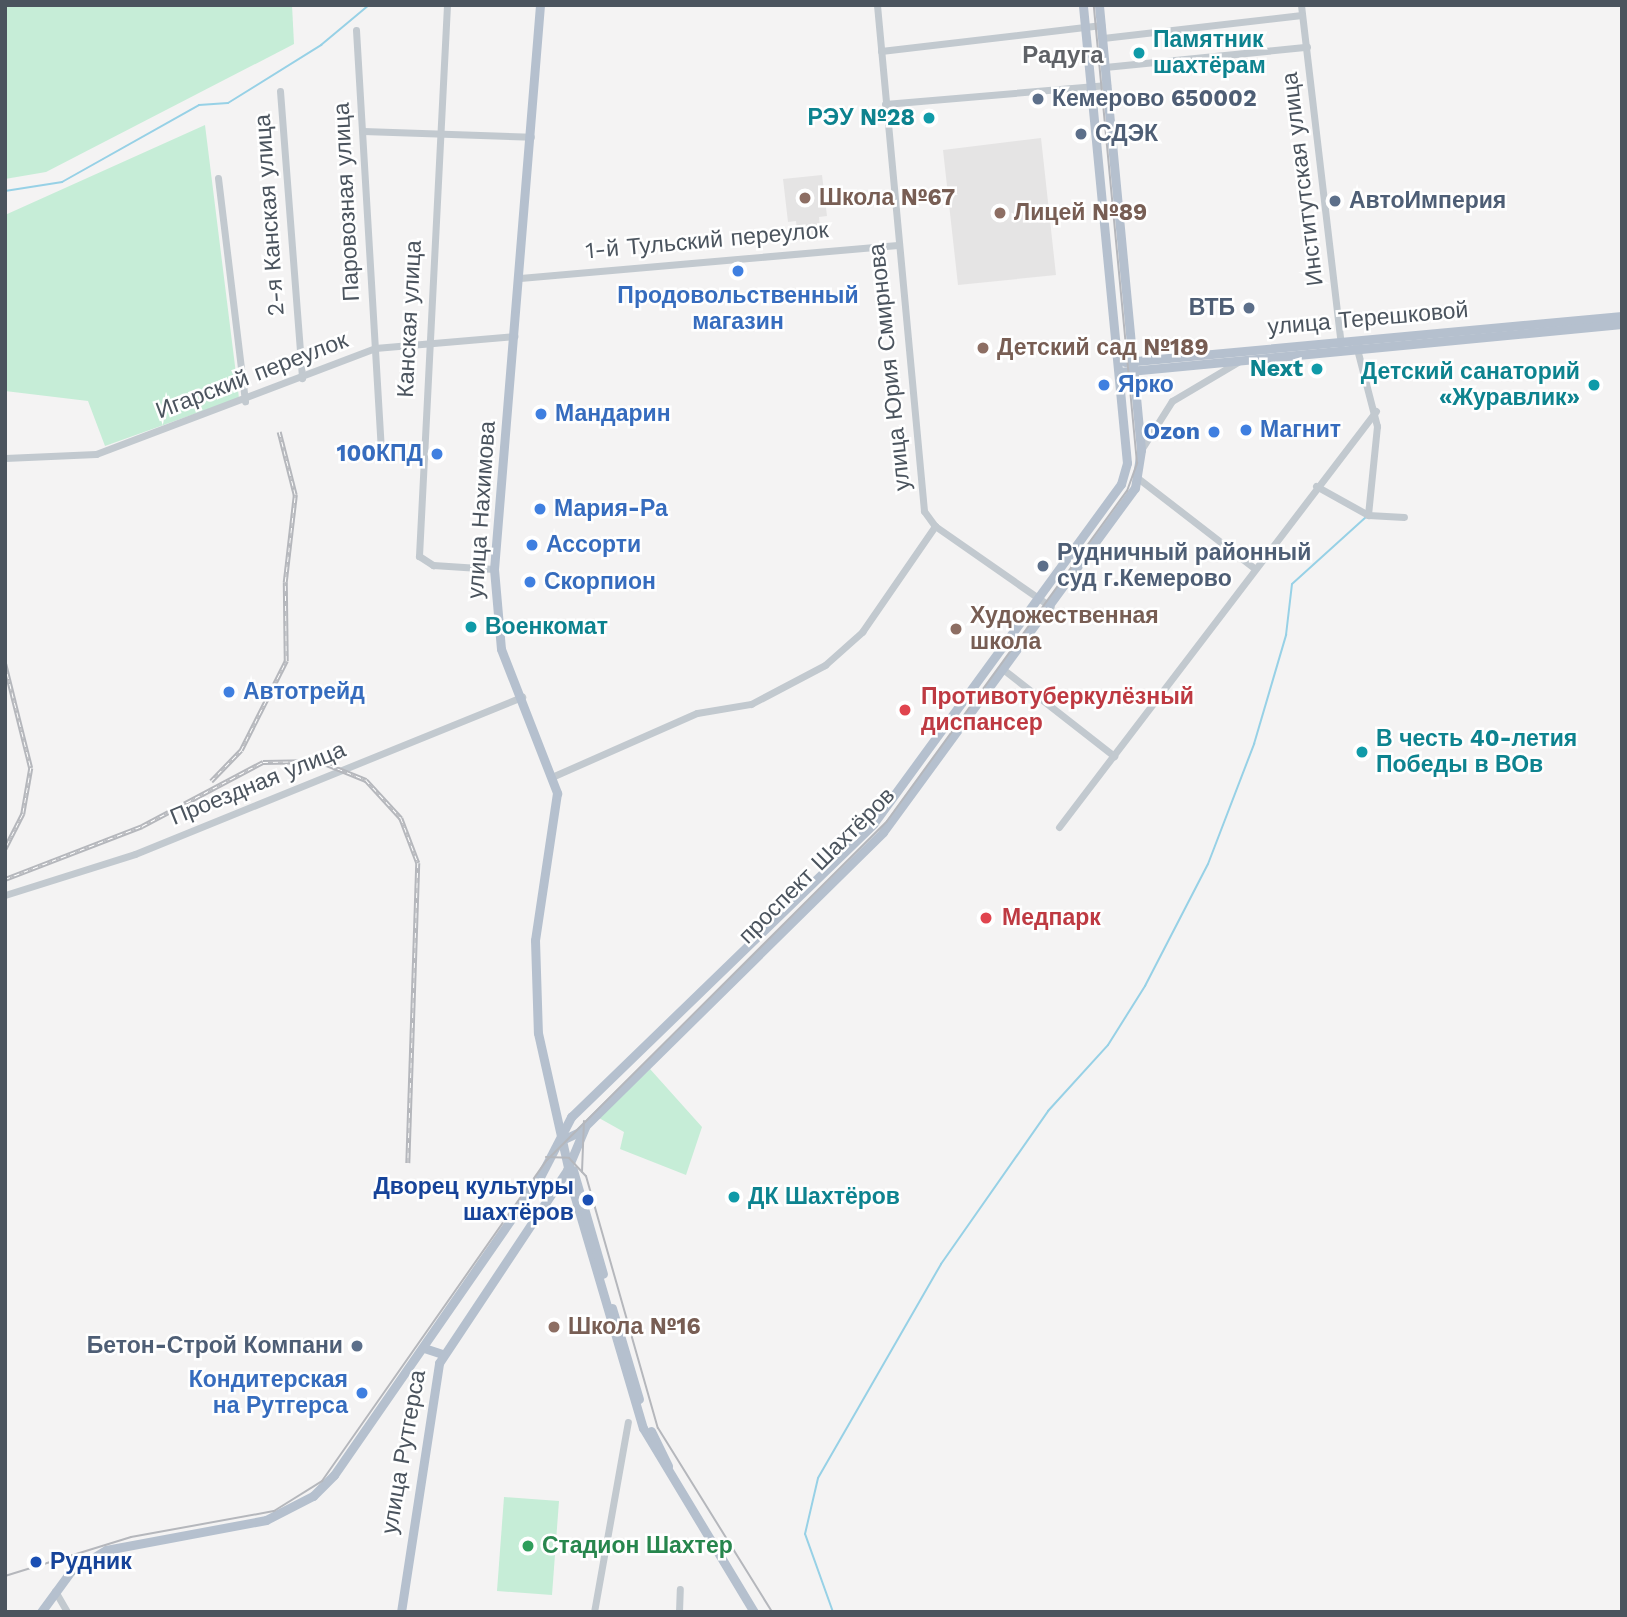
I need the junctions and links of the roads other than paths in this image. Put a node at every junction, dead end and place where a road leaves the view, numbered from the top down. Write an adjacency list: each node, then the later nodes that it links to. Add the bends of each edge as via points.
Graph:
1 (447, 5): 20 (street, Канская улица)
2 (540, 5): 21 (main road, улица Нахимова)
3 (877, 5): 13 (street, улица Юрия Смирнова)
4 (1083, 5): 9 (main road, проспект Шахтёров)
5 (1099, 5): 8 (main road)
6 (1301, 5): 7 (street, Институтская улица)
7 (1303, 15): 11 (street); 12 (street, Институтская улица)
8 (1101, 25): 9 (street); 11 (main road)
9 (1085, 27): 13 (street); 16 (main road, проспект Шахтёров)
10 (356, 30): 19 (street, Паровозная улица)
11 (1103, 37): 14 (main road)
12 (1307, 47): 14 (street); 30 (street, Институтская улица)
13 (881, 51): 18 (street, улица Юрия Смирнова)
14 (1105, 67): 15 (main road)
15 (1107, 85): 16 (street); 33 (main road)
16 (1091, 86): 18 (street); 34 (main road, проспект Шахтёров)
17 (280, 91): 35 (street, 2-я Канская улица)
18 (885, 104): 23 (street, улица Юрия Смирнова)
19 (363, 131): 20 (street); 31 (street, Паровозная улица)
20 (439, 133): 21 (street); 28 (street, Канская улица)
21 (531, 137): 24 (main road, улица Нахимова)
22 (218, 178): 36 (street)
23 (898, 245): 24 (street, 1-й Тульский переулок); 45 (street, улица Юрия Смирнова, via 926,516)
24 (520, 278): 27 (main road, улица Нахимова)
25 (1622, 316): 29 (main road, улица Терешковой)
26 (1622, 324): 29 (main road, улица Терешковой)
27 (514, 335): 28 (street, Игарский переулок); 47 (main road, улица Нахимова)
28 (427, 341): 31 (street, Игарский переулок); 47 (street, Канская улица, via 419,556 433,565)
29 (1356, 343): 30 (main road, улица Терешковой); 37 (street)
30 (1341, 344): 32 (main road, улица Терешковой); 33 (main road, улица Терешковой)
31 (374, 348): 35 (street, Игарский переулок); 39 (street, Паровозная улица)
32 (1250, 357): 33 (main road, улица Терешковой); 38 (street, via 1172,401)
33 (1132, 366): 34 (main road, улица Терешковой); 38 (main road)
34 (1118, 367): 48 (main road, проспект Шахтёров, via 1126,472)
35 (302, 378): 36 (street, Игарский переулок)
36 (246, 401): 40 (street, Игарский переулок, via 96,454)
37 (1376, 411): 42 (street); 43 (street)
38 (1141, 450): 41 (main road)
39 (382, 456)
40 (5, 458)
41 (1139, 479): 46 (street); 49 (main road, проспект Шахтёров)
42 (1316, 486): 43 (street); 46 (street)
43 (1368, 515): 44 (street)
44 (1404, 517)
45 (935, 526): 48 (street); 53 (street, via 862,632 825,665 751,704 697,713)
46 (1254, 568): 52 (street)
47 (494, 569): 51 (main road, улица Нахимова, via 498,636)
48 (1039, 599): 49 (street); 57 (main road, проспект Шахтёров, via 873,824 571,1118)
49 (1051, 607): 50 (main road, проспект Шахтёров)
50 (1004, 670): 52 (street); 56 (main road, проспект Шахтёров, via 883,832)
51 (522, 697): 53 (main road, улица Нахимова); 55 (street, Проездная улица, via 135,854)
52 (1114, 756): 54 (street)
53 (554, 776): 57 (main road, улица Нахимова, via 557,793 534,981 538,1033)
54 (1059, 827)
55 (5, 895)
56 (585, 1126): 57 (main road); 58 (main road, проспект Шахтёров)
57 (563, 1141): 58 (main road, улица Нахимова); 59 (main road, улица Рутгерса)
58 (569, 1166): 60 (main road, улица Рутгерса); 69 (main road, via 646,1436); 70 (main road, via 647,1423 675,1479)
59 (424, 1348): 60 (main road); 63 (main road, улица Рутгерса, via 313,1496 267,1520 106,1550 71,1571)
60 (443, 1354): 66 (main road, улица Рутгерса)
61 (628, 1422): 67 (street)
62 (680, 1589): 68 (street)
63 (55, 1591): 64 (main road); 65 (street)
64 (41, 1612)
65 (67, 1612)
66 (401, 1612)
67 (594, 1612)
68 (680, 1612)
69 (754, 1612)
70 (761, 1612)

